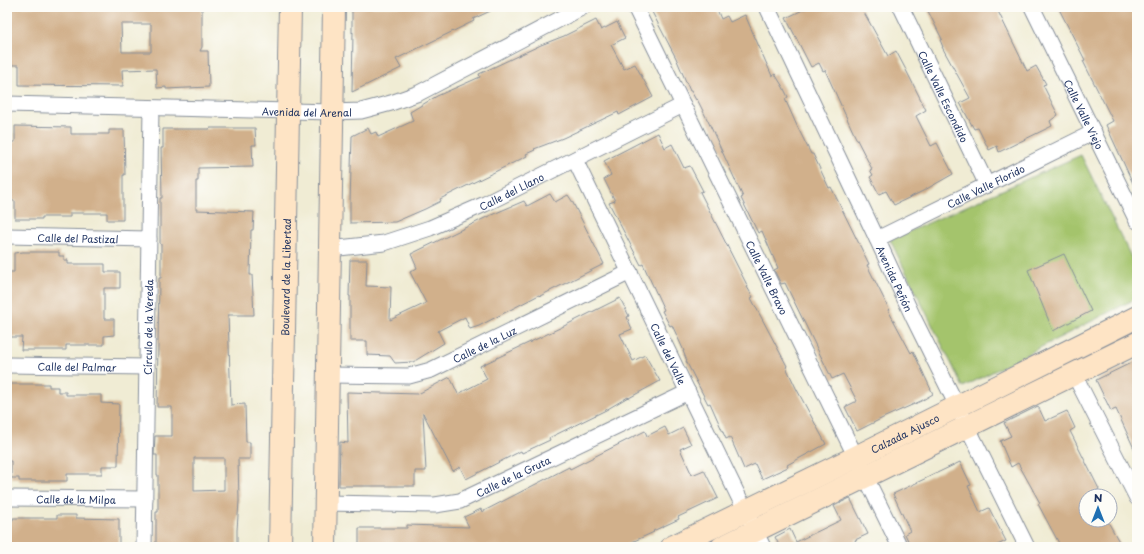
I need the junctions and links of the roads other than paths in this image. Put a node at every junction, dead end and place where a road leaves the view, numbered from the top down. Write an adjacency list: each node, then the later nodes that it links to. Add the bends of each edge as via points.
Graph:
1 (290, 7): 11 (street, Boulevard de la Libertad)
2 (334, 7): 12 (street)
3 (583, 7): 12 (street, Avenida del Arenal, via 419,93 361,111)
4 (635, 7): 9 (street, Calle Valle Bravo)
5 (767, 7): 19 (street, Avenida Peñón)
6 (901, 7): 15 (street, Calle Valle Escondido)
7 (1032, 7): 13 (street, Calle Valle Viejo)
8 (7, 104): 10 (street, Avenida del Arenal)
9 (683, 106): 14 (street, Calle del Llano); 31 (street, Calle Valle Bravo)
10 (151, 108): 11 (street, Avenida del Arenal); 18 (street, Círculo de la Vereda)
11 (288, 112): 12 (street, Avenida del Arenal); 40 (street, Boulevard de la Libertad)
12 (332, 112): 20 (street)
13 (1094, 132): 15 (street, Calle Valle Florido); 16 (street, Calle Valle Viejo)
14 (576, 160): 20 (street, Calle del Llano, via 430,228 384,243); 21 (street, Calle del Valle)
15 (987, 185): 19 (street, Calle Valle Florido)
16 (1137, 221)
17 (7, 236): 18 (street, Calle del Pastizal)
18 (149, 239): 25 (street, Círculo de la Vereda)
19 (877, 239): 29 (street, Avenida Peñón)
20 (330, 249): 27 (street)
21 (630, 272): 27 (street, Calle de la Luz, via 432,370 410,376); 28 (street, Calle del Valle)
22 (1137, 317): 29 (street, Calzada Ajusco)
23 (1137, 344): 26 (street)
24 (7, 364): 25 (street, Calle del Palmar)
25 (147, 367): 35 (street, Círculo de la Vereda)
26 (1074, 374): 30 (street); 34 (street)
27 (328, 375): 36 (street)
28 (688, 392): 36 (street, Calle de la Gruta, via 460,501 435,505); 37 (street, Calle del Valle)
29 (957, 407): 30 (street, Avenida Peñón); 31 (street, Calzada Ajusco)
30 (968, 427): 32 (street); 45 (street, Avenida Peñón)
31 (856, 457): 32 (street, Calle Valle Bravo); 37 (street, Calzada Ajusco)
32 (866, 477): 38 (street); 44 (street, Calle Valle Bravo)
33 (7, 498): 35 (street, Calle de la Milpa)
34 (1137, 498)
35 (145, 499): 39 (street, Círculo de la Vereda)
36 (326, 503): 41 (street)
37 (746, 511): 38 (street, Calle del Valle); 42 (street, Calzada Ajusco)
38 (759, 539): 43 (street)
39 (144, 547)
40 (280, 547)
41 (325, 547)
42 (672, 547)
43 (722, 547)
44 (900, 547)
45 (1027, 547)

